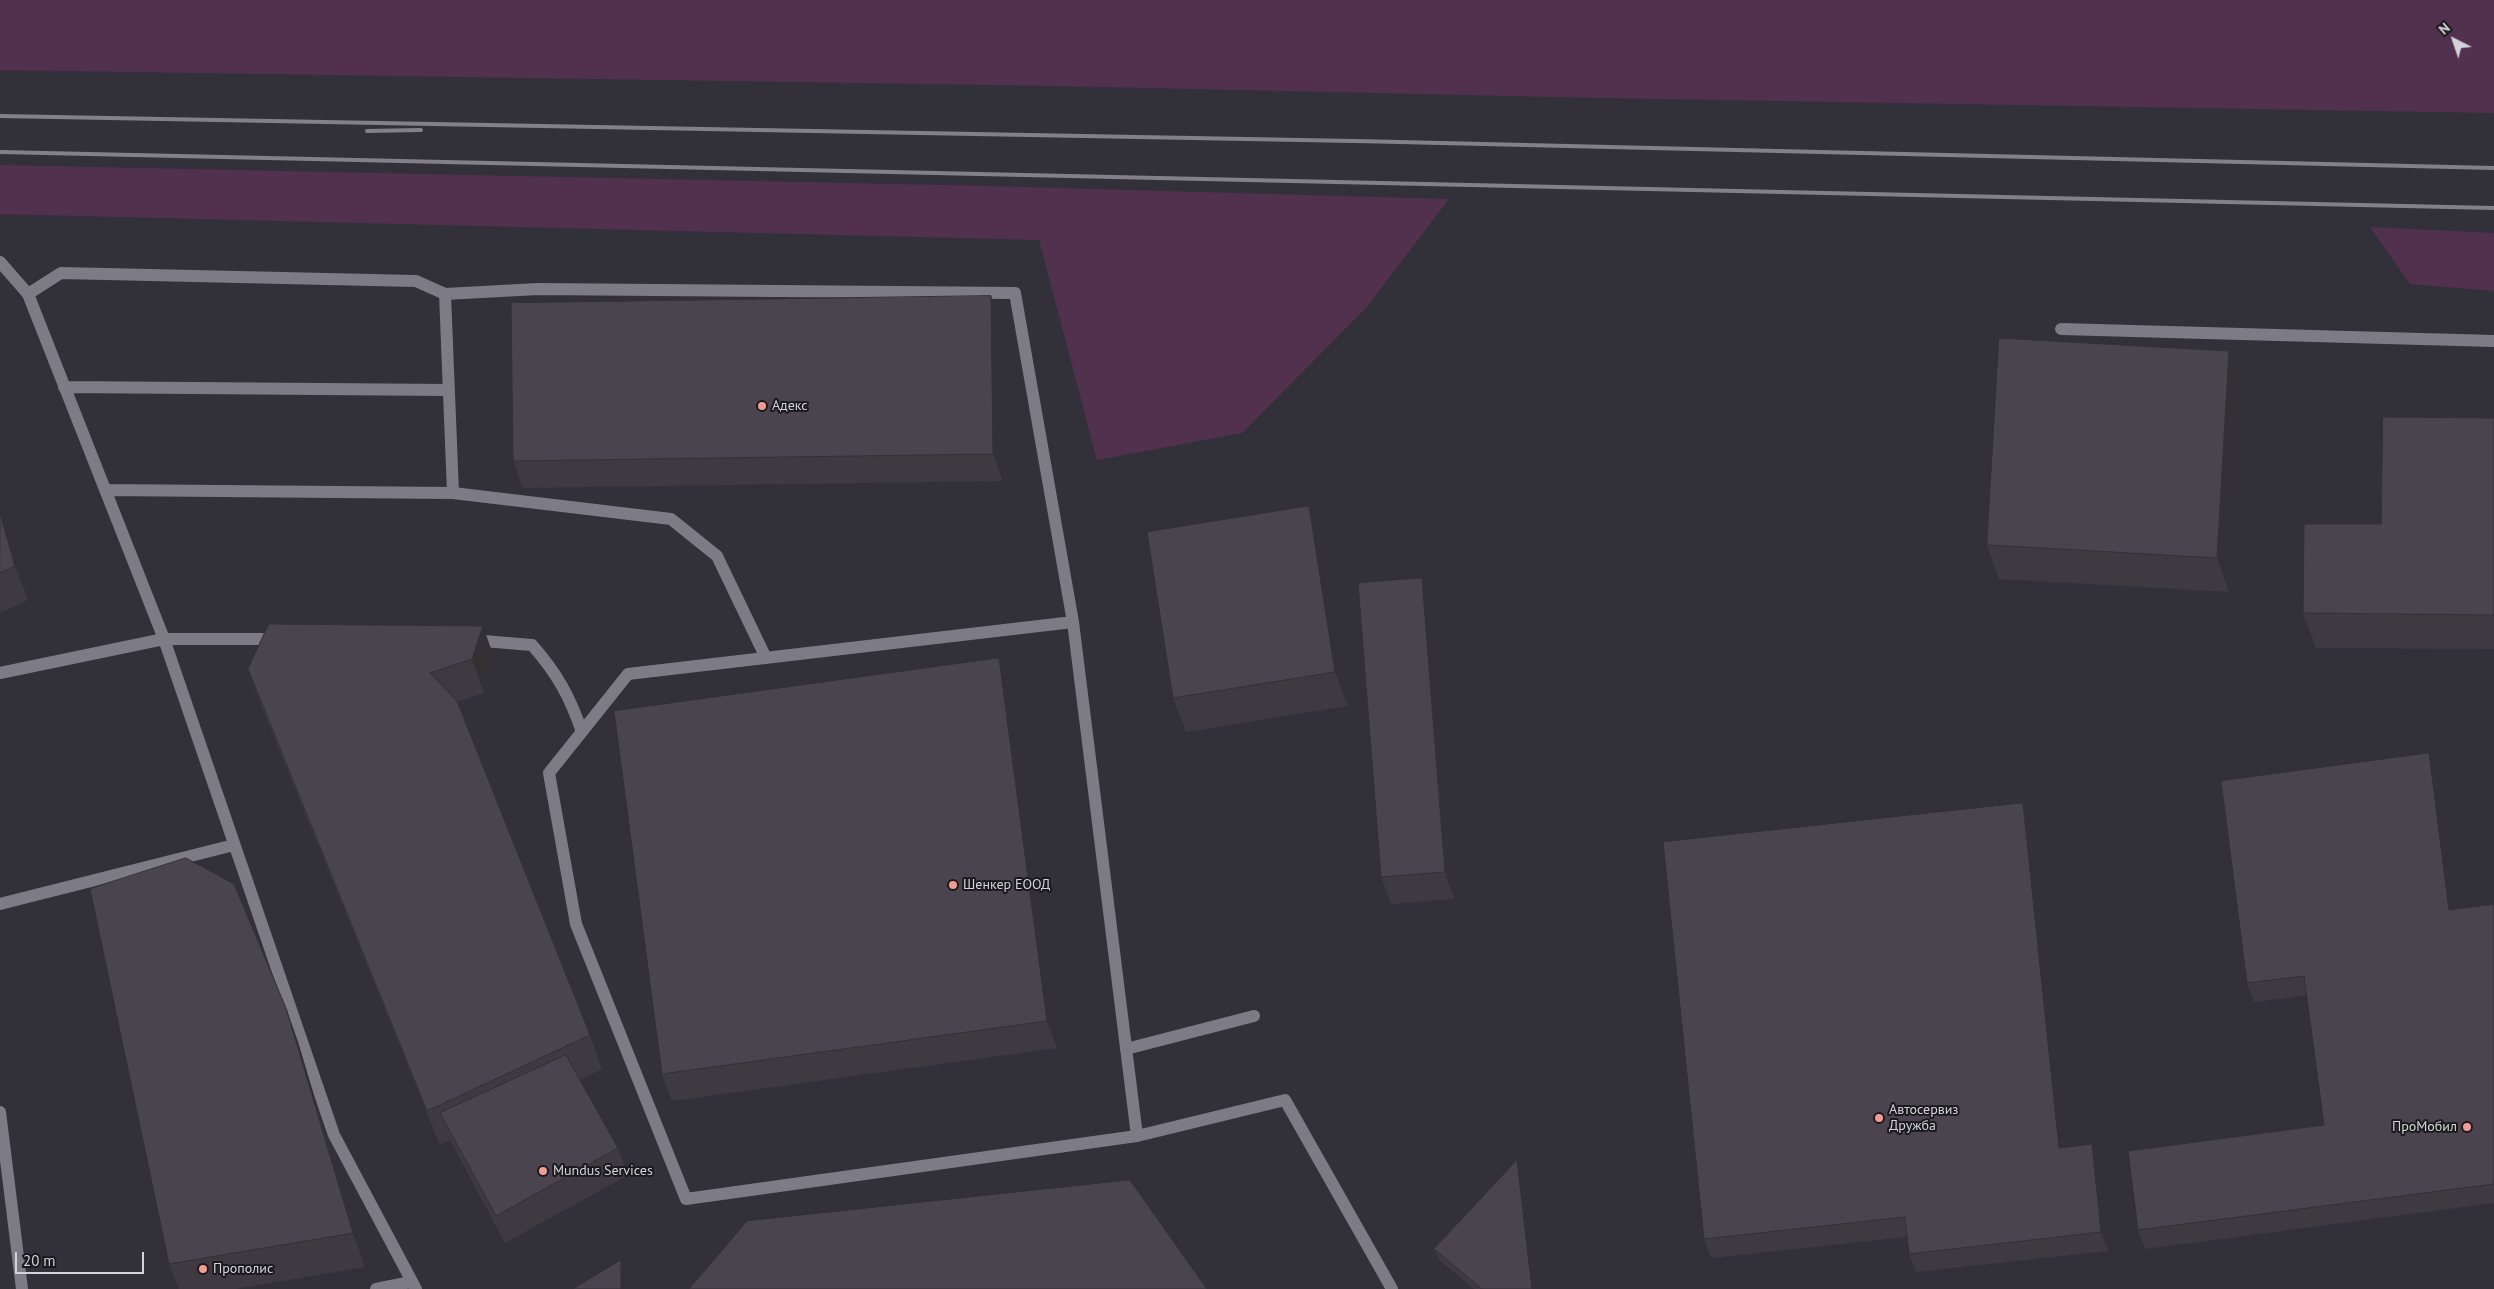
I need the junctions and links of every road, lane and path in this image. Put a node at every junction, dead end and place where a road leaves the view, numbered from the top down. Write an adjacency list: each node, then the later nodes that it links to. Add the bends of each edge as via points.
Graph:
1 (0, 262): 2 (lane)
2 (28, 294): 3 (lane, via 60,273 416,282); 6 (lane)
3 (445, 294): 7 (lane); 10 (lane, via 538,288 1015,293)
4 (2061, 329): 5 (lane)
5 (2494, 341)
6 (64, 387): 7 (lane); 8 (lane)
7 (449, 390): 9 (lane)
8 (105, 490): 9 (lane); 11 (lane)
9 (453, 493): 14 (lane, via 671,519 717,556)
10 (1074, 622): 14 (lane); 20 (lane)
11 (164, 638): 12 (lane); 15 (lane); 17 (lane)
12 (292, 638)
13 (459, 638): 16 (lane, via 532,645 552,668 571,701)
14 (766, 658): 16 (lane, via 628,674)
15 (0, 674)
16 (582, 732): 22 (lane, via 549,773 576,924 686,1199)
17 (234, 845): 18 (lane); 23 (lane, via 334,1135)
18 (0, 904)
19 (1254, 1016): 20 (lane)
20 (1126, 1049): 22 (lane)
21 (0, 1112): 24 (lane)
22 (1137, 1136): 26 (lane, via 1285,1100)
23 (413, 1285): 25 (lane)
24 (22, 1289)
25 (376, 1289)
26 (1392, 1289)

